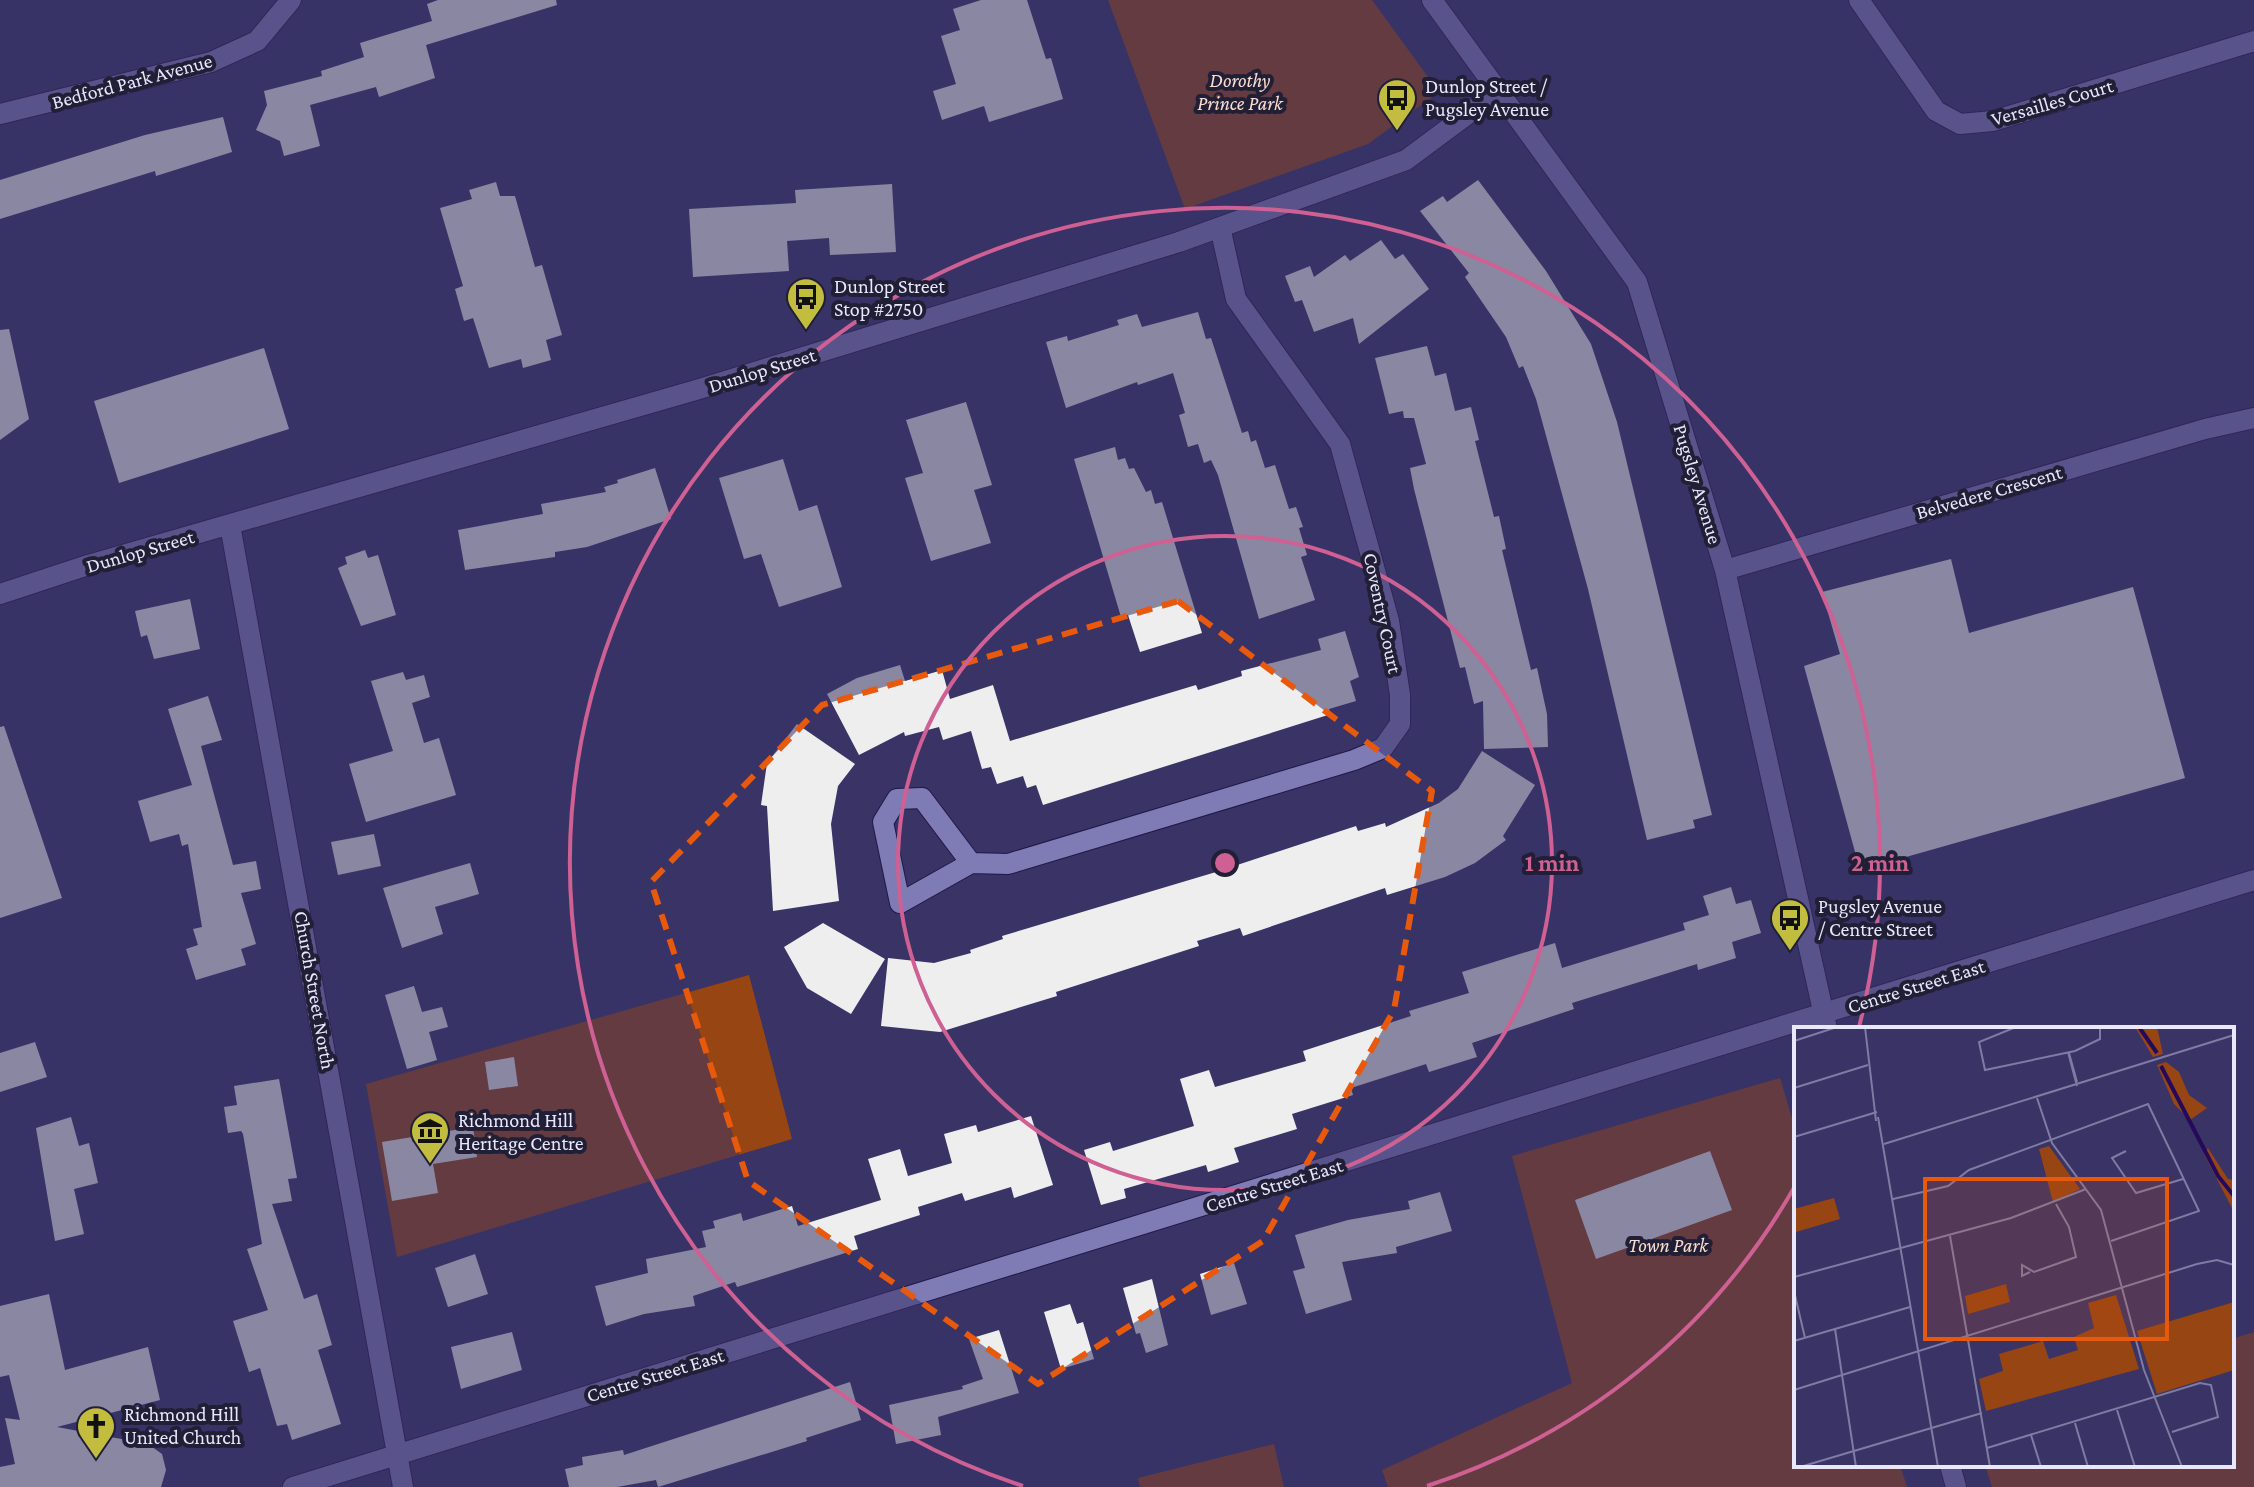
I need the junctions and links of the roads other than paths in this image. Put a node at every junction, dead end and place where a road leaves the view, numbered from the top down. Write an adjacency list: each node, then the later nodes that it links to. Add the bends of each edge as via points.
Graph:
1 (291, 0): 6 (street, Bedford Park Avenue, via 257,41 211,62)
2 (1432, 0): 5 (street, Pugsley Avenue)
3 (1859, 0): 4 (street, Versailles Court, via 1936,111 1960,124 1993,121)
4 (2254, 41)
5 (1500, 90): 7 (street, Dunlop Street, via 1406,160); 10 (street, Pugsley Avenue, via 1637,282)
6 (0, 114)
7 (1220, 227): 9 (street, Dunlop Street, via 783,364); 12 (street, Coventry Court, via 1236,299 1340,444 1389,621 1400,724 1383,748 1354,760 1008,864)
8 (2254, 418): 10 (street, Belvedere Crescent)
9 (230, 525): 11 (street, Dunlop Street); 16 (street, Church Street North)
10 (1725, 570): 14 (street, Pugsley Avenue)
11 (0, 594)
12 (971, 863): 12 (street, Coventry Court, via 900,903 883,822 897,799 922,798)
13 (2254, 880): 14 (street, Centre Street East)
14 (1825, 1022)
15 (1794, 1031): 16 (street, Centre Street East)
16 (398, 1454): 18 (street, Centre Street East); 19 (street, Church Street North)
17 (1951, 1467): 20 (street)
18 (293, 1487)
19 (403, 1487)
20 (1956, 1487)

